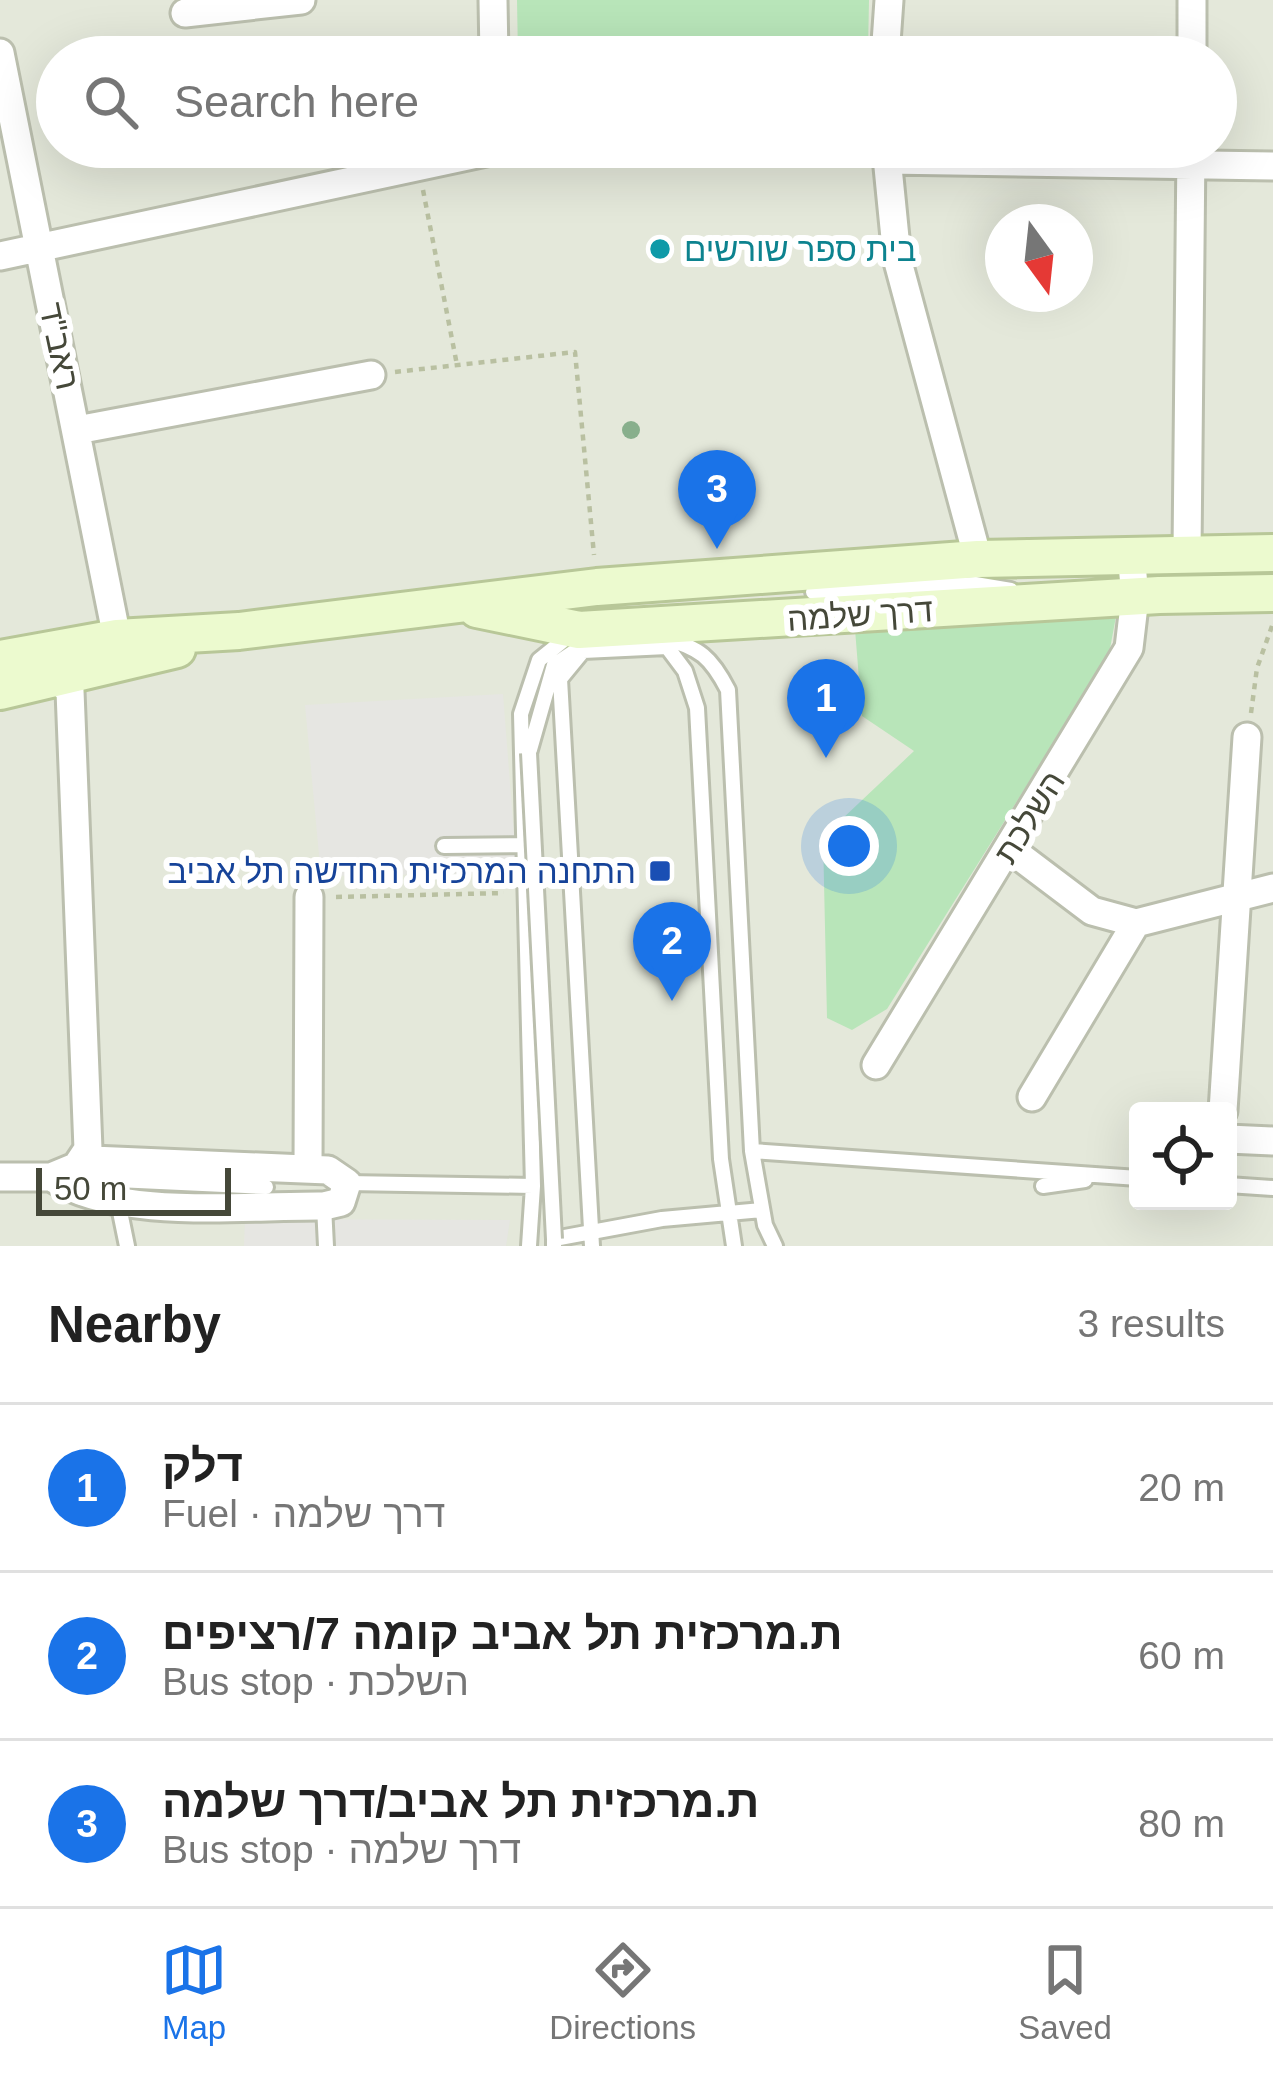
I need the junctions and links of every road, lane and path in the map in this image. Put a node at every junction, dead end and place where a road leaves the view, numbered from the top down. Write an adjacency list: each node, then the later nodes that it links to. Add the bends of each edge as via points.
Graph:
1 (301, 0): 5 (street)
2 (493, 0): 6 (street)
3 (889, 0): 7 (street)
4 (1192, 0): 8 (street)
5 (185, 13)
6 (494, 36)
7 (886, 36)
8 (1192, 36)
9 (0, 53): 16 (street, ראב"ד)
10 (1237, 162): 11 (street)
11 (1273, 166)
12 (409, 168): 16 (street)
13 (418, 168): 18 (path)
14 (887, 168): 24 (street, via 897,258)
15 (1191, 168): 21 (street)
16 (40, 247): 17 (street); 20 (street, ראב"ד)
17 (0, 256)
18 (457, 365): 19 (path); 25 (path, via 575,352)
19 (371, 375): 20 (street)
20 (77, 430): 34 (street, ראב"ד)
21 (1187, 552): 22 (street, דרך שלמה); 23 (street, דרך שלמה)
22 (1273, 553)
23 (1131, 554): 24 (street, דרך שלמה); 28 (street, השלכת)
24 (976, 571): 25 (street, דרך שלמה); 26 (lane); 29 (lane)
25 (597, 587): 30 (street, דרך שלמה)
26 (813, 592)
27 (1273, 593): 28 (street, דרך שלמה)
28 (1135, 597): 29 (street, דרך שלמה); 41 (street, השלכת, via 1129,648)
29 (1080, 600): 32 (street, דרך שלמה)
30 (450, 603): 32 (street, דרך שלמה); 33 (street, דרך שלמה)
31 (1273, 623): 38 (path)
32 (578, 630): 39 (lane, via 552,644 529,680 521,714)
33 (239, 631): 34 (street, דרך שלמה); 36 (street, דרך שלמה)
34 (117, 638): 35 (street, דרך שלמה)
35 (0, 659)
36 (58, 680): 37 (street, דרך שלמה); 53 (street, via 70,691 73,761 88,1149)
37 (0, 691)
38 (1247, 737): 45 (street)
39 (525, 845): 40 (lane); 43 (lane)
40 (444, 846)
41 (1010, 849): 46 (street, via 1091,911); 47 (street, השלכת)
42 (1273, 888): 45 (street)
43 (528, 892): 44 (path); 61 (lane)
44 (309, 897): 54 (street)
45 (1239, 898): 46 (street); 49 (street)
46 (1136, 923): 48 (street)
47 (876, 1065)
48 (1032, 1097)
49 (1224, 1102)
50 (1237, 1139): 51 (street)
51 (1273, 1141)
52 (752, 1151): 55 (lane); 67 (lane); 68 (lane, bridge, via 728,691 712,658 694,646 664,638 584,644 554,665 529,754)
53 (78, 1164): 54 (street); 58 (street)
54 (308, 1169): 59 (street, via 341,1174)
55 (1129, 1176)
56 (0, 1177): 58 (street)
57 (1129, 1177): 62 (lane)
58 (51, 1178): 63 (lane); 65 (street)
59 (347, 1183): 61 (lane); 66 (street, via 341,1202)
60 (1237, 1185): 64 (lane)
61 (533, 1186): 71 (lane)
62 (1043, 1186)
63 (266, 1187)
64 (1273, 1188)
65 (118, 1202): 66 (street); 69 (lane)
66 (324, 1206): 70 (lane)
67 (762, 1210): 68 (lane, via 662,1219); 74 (lane)
68 (554, 1243)
69 (127, 1246)
70 (326, 1246)
71 (529, 1246)
72 (592, 1246): 73 (lane, via 560,679 583,651 667,647 697,708 721,1159)
73 (734, 1246)
74 (776, 1246)

